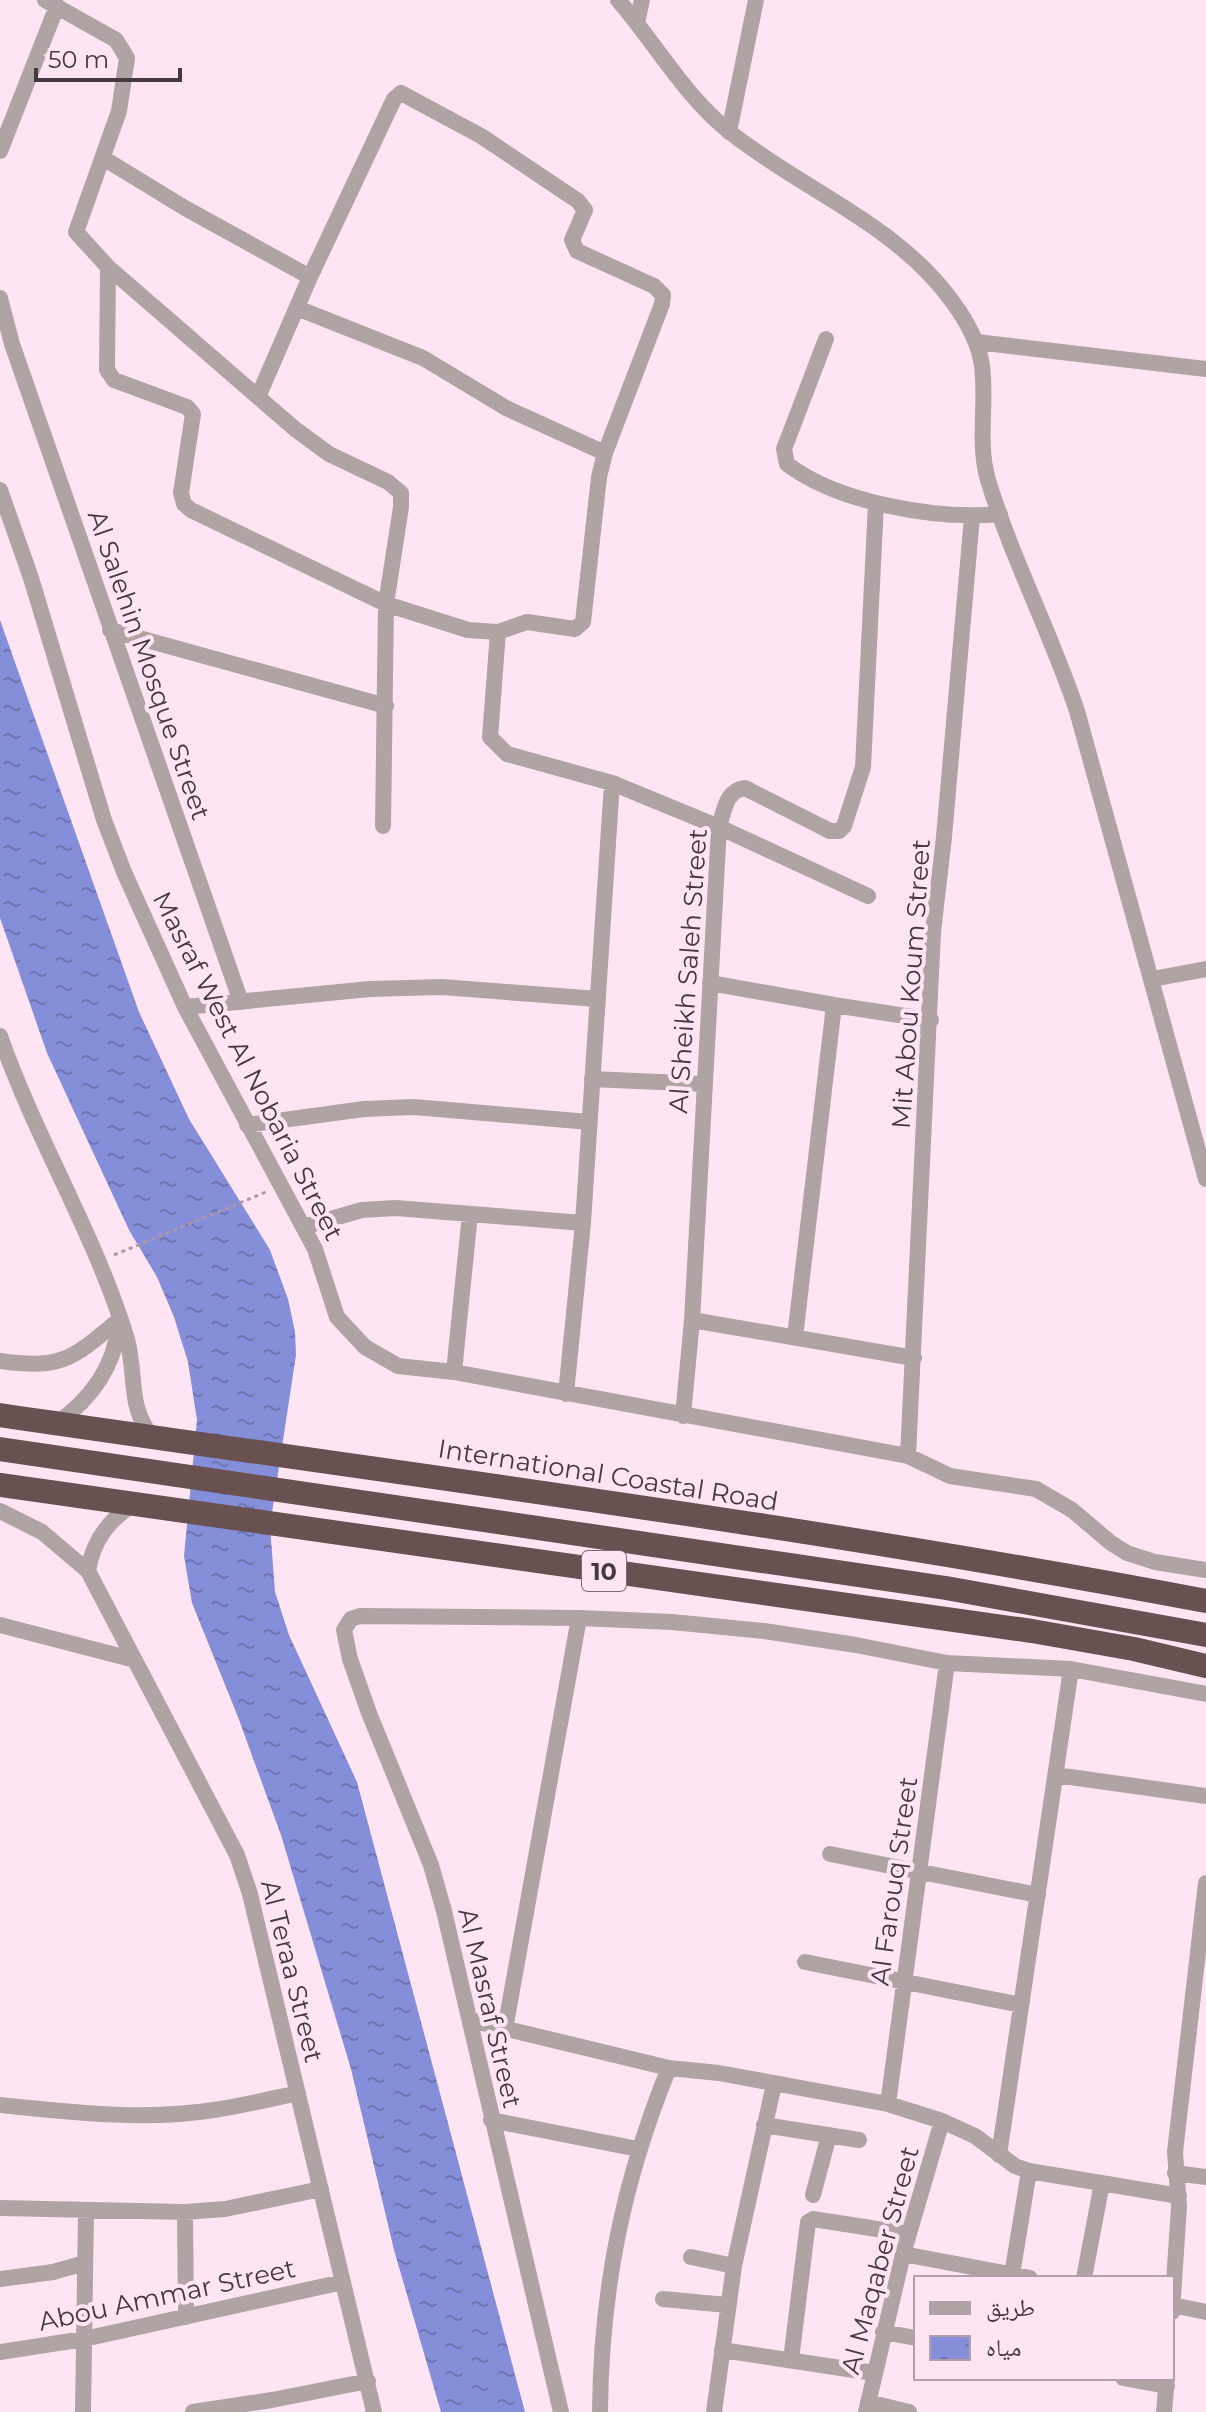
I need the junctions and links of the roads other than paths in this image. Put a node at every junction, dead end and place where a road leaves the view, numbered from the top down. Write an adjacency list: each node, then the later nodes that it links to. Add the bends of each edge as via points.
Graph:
1 (618, 0): 5 (street)
2 (642, 0): 5 (street)
3 (756, 0): 6 (street)
4 (51, 3): 7 (street); 8 (street, via 116,40 125,51 128,65 119,111)
5 (637, 23): 6 (street)
6 (729, 132): 14 (street, via 903,250 950,298)
7 (0, 151)
8 (103, 158): 9 (street, via 76,232); 10 (street)
9 (108, 267): 16 (street); 22 (street, via 109,375 193,414 181,493 184,504)
10 (310, 277): 12 (street); 17 (street, via 397,95 481,136 582,204 584,216 572,240 577,251 663,295)
11 (0, 298): 23 (street, Al Salehin Mosque Street)
12 (297, 308): 16 (street); 17 (street, via 423,358 506,408)
13 (826, 339): 19 (street, via 784,459 831,488)
14 (977, 342): 15 (street); 20 (street, via 982,442)
15 (1206, 369)
16 (258, 397): 22 (street, via 329,454 398,489 401,507)
17 (605, 453): 24 (street, via 583,622 575,629 527,622)
18 (0, 490): 36 (street, Masraf West Al Nobaria Street, via 104,820)
19 (876, 503): 21 (street); 28 (street, Al Sheikh Saleh Street, via 863,767 844,826 833,832 741,788 730,795)
20 (1000, 514): 21 (street); 31 (street, via 1077,711)
21 (972, 517): 37 (street, Mit Abou Koum Street, via 933,932)
22 (386, 604): 24 (street, via 468,630); 25 (street)
23 (110, 630): 25 (street); 34 (street, Al Salehin Mosque Street)
24 (498, 632): 26 (street, via 489,729 494,744 507,754)
25 (386, 706): 27 (street)
26 (612, 783): 28 (street); 33 (street)
27 (383, 826)
28 (719, 827): 29 (street); 32 (street, Al Sheikh Saleh Street)
29 (868, 896)
30 (1206, 969): 31 (street)
31 (1152, 979): 43 (street)
32 (710, 983): 35 (street); 40 (street, Al Sheikh Saleh Street)
33 (597, 999): 34 (street, via 442,987); 39 (street)
34 (241, 1002): 36 (street)
35 (834, 1005): 37 (street); 49 (street)
36 (185, 1007): 42 (street, Masraf West Al Nobaria Street)
37 (931, 1020): 50 (street, Mit Abou Koum Street)
38 (0, 1036): 47 (street)
39 (592, 1079): 40 (street); 41 (street)
40 (703, 1084): 48 (street, Al Sheikh Saleh Street)
41 (589, 1122): 42 (street, via 414,1107); 45 (street)
42 (247, 1125): 46 (street, Masraf West Al Nobaria Street)
43 (1206, 1179)
44 (470, 1214): 45 (street); 46 (street, via 362,1210); 52 (street)
45 (583, 1223): 53 (street)
46 (303, 1227): 52 (street, Masraf West Al Nobaria Street, via 337,1317 365,1347 398,1366)
47 (120, 1319): 51 (street, via 69,1359 38,1365); 56 (street, via 114,1353 97,1386); 57 (street, via 132,1360 134,1404)
48 (692, 1320): 49 (street); 55 (street, Al Sheikh Saleh Street)
49 (795, 1337): 50 (street)
50 (914, 1358): 59 (street, Mit Abou Koum Street)
51 (0, 1361)
52 (454, 1372): 53 (street)
53 (566, 1394): 55 (street)
54 (0, 1415): 56 (highway, International Coastal Road)
55 (683, 1416): 59 (street)
56 (56, 1424): 57 (highway, International Coastal Road)
57 (152, 1437): 65 (highway, International Coastal Road, via 1034,1568)
58 (0, 1449): 68 (highway, via 930,1586)
59 (908, 1456): 63 (street, via 950,1476 1036,1489 1127,1553)
60 (0, 1485): 61 (highway, 10)
61 (134, 1504): 64 (street, via 102,1532); 71 (highway, 10, via 1032,1631)
62 (0, 1511): 64 (street, Al Teraa Street, via 42,1532)
63 (1206, 1570)
64 (88, 1571): 69 (street, Al Teraa Street)
65 (1206, 1601)
66 (579, 1618): 70 (street, via 764,1631); 83 (street, Al Masraf Street, via 360,1616 345,1624 350,1659 369,1713 431,1865); 84 (street)
67 (0, 1625): 69 (street)
68 (1206, 1635)
69 (135, 1660): 87 (street, Al Teraa Street, via 237,1855)
70 (947, 1663): 72 (street); 77 (street, Al Farouq Street)
71 (1206, 1666)
72 (1071, 1669): 73 (street); 74 (street)
73 (1206, 1694)
74 (1056, 1775): 75 (street); 79 (street)
75 (1206, 1796)
76 (830, 1854): 77 (street)
77 (919, 1872): 79 (street); 81 (street, Al Farouq Street)
78 (1206, 1883): 98 (street)
79 (1038, 1895): 82 (street)
80 (805, 1962): 81 (street)
81 (905, 1982): 82 (street); 88 (street, Al Farouq Street)
82 (1021, 2005): 96 (street)
83 (470, 2020): 84 (street); 90 (street, Al Masraf Street)
84 (505, 2029): 85 (street)
85 (669, 2068): 86 (street); 95 (street)
86 (774, 2084): 88 (street); 92 (street)
87 (298, 2093): 89 (street, via 212,2111 142,2115); 101 (street, Al Teraa Street)
88 (888, 2104): 91 (street)
89 (0, 2105)
90 (491, 2120): 95 (street); 137 (street, Al Masraf Street)
91 (942, 2121): 96 (street, via 975,2136); 107 (street, Al Maqaber Street)
92 (764, 2125): 93 (street); 111 (street)
93 (829, 2135): 94 (street); 102 (street)
94 (859, 2140)
95 (638, 2149): 138 (street, via 607,2288)
96 (999, 2155): 97 (street)
97 (1029, 2171): 100 (street); 112 (street)
98 (1175, 2173): 99 (street); 103 (street)
99 (1206, 2177)
100 (1102, 2183): 103 (street); 114 (street)
101 (321, 2189): 106 (street); 117 (street, Al Teraa Street)
102 (813, 2195)
103 (1179, 2196): 115 (street)
104 (0, 2208): 105 (street)
105 (86, 2212): 106 (street); 110 (street)
106 (185, 2212): 122 (street)
107 (909, 2234): 108 (street, Al Maqaber Street); 128 (street, via 808,2222)
108 (903, 2254): 112 (street); 123 (street, Al Maqaber Street)
109 (691, 2257): 111 (street)
110 (85, 2263): 116 (street); 125 (street)
111 (734, 2266): 119 (street)
112 (1012, 2275): 113 (street)
113 (1018, 2276)
114 (1084, 2276)
115 (1174, 2276)
116 (0, 2279)
117 (343, 2282): 122 (street, Abou Ammar Street); 131 (street, Al Teraa Street)
118 (663, 2299): 119 (street)
119 (727, 2305): 126 (street)
120 (1174, 2305): 121 (street)
121 (1206, 2312)
122 (186, 2317): 125 (street, Abou Ammar Street)
123 (883, 2332): 124 (street); 129 (street, Al Maqaber Street)
124 (914, 2338)
125 (84, 2339): 127 (street, Abou Ammar Street); 134 (street)
126 (722, 2350): 128 (street); 139 (street)
127 (0, 2352)
128 (791, 2360): 129 (street)
129 (874, 2373): 133 (street, Al Maqaber Street)
130 (1145, 2380): 132 (street)
131 (368, 2381): 135 (street); 136 (street, Al Teraa Street)
132 (1167, 2382): 141 (street)
133 (867, 2407): 140 (street)
134 (83, 2412)
135 (193, 2412)
136 (374, 2412)
137 (561, 2412)
138 (600, 2412)
139 (714, 2412)
140 (909, 2412)
141 (1164, 2412)

